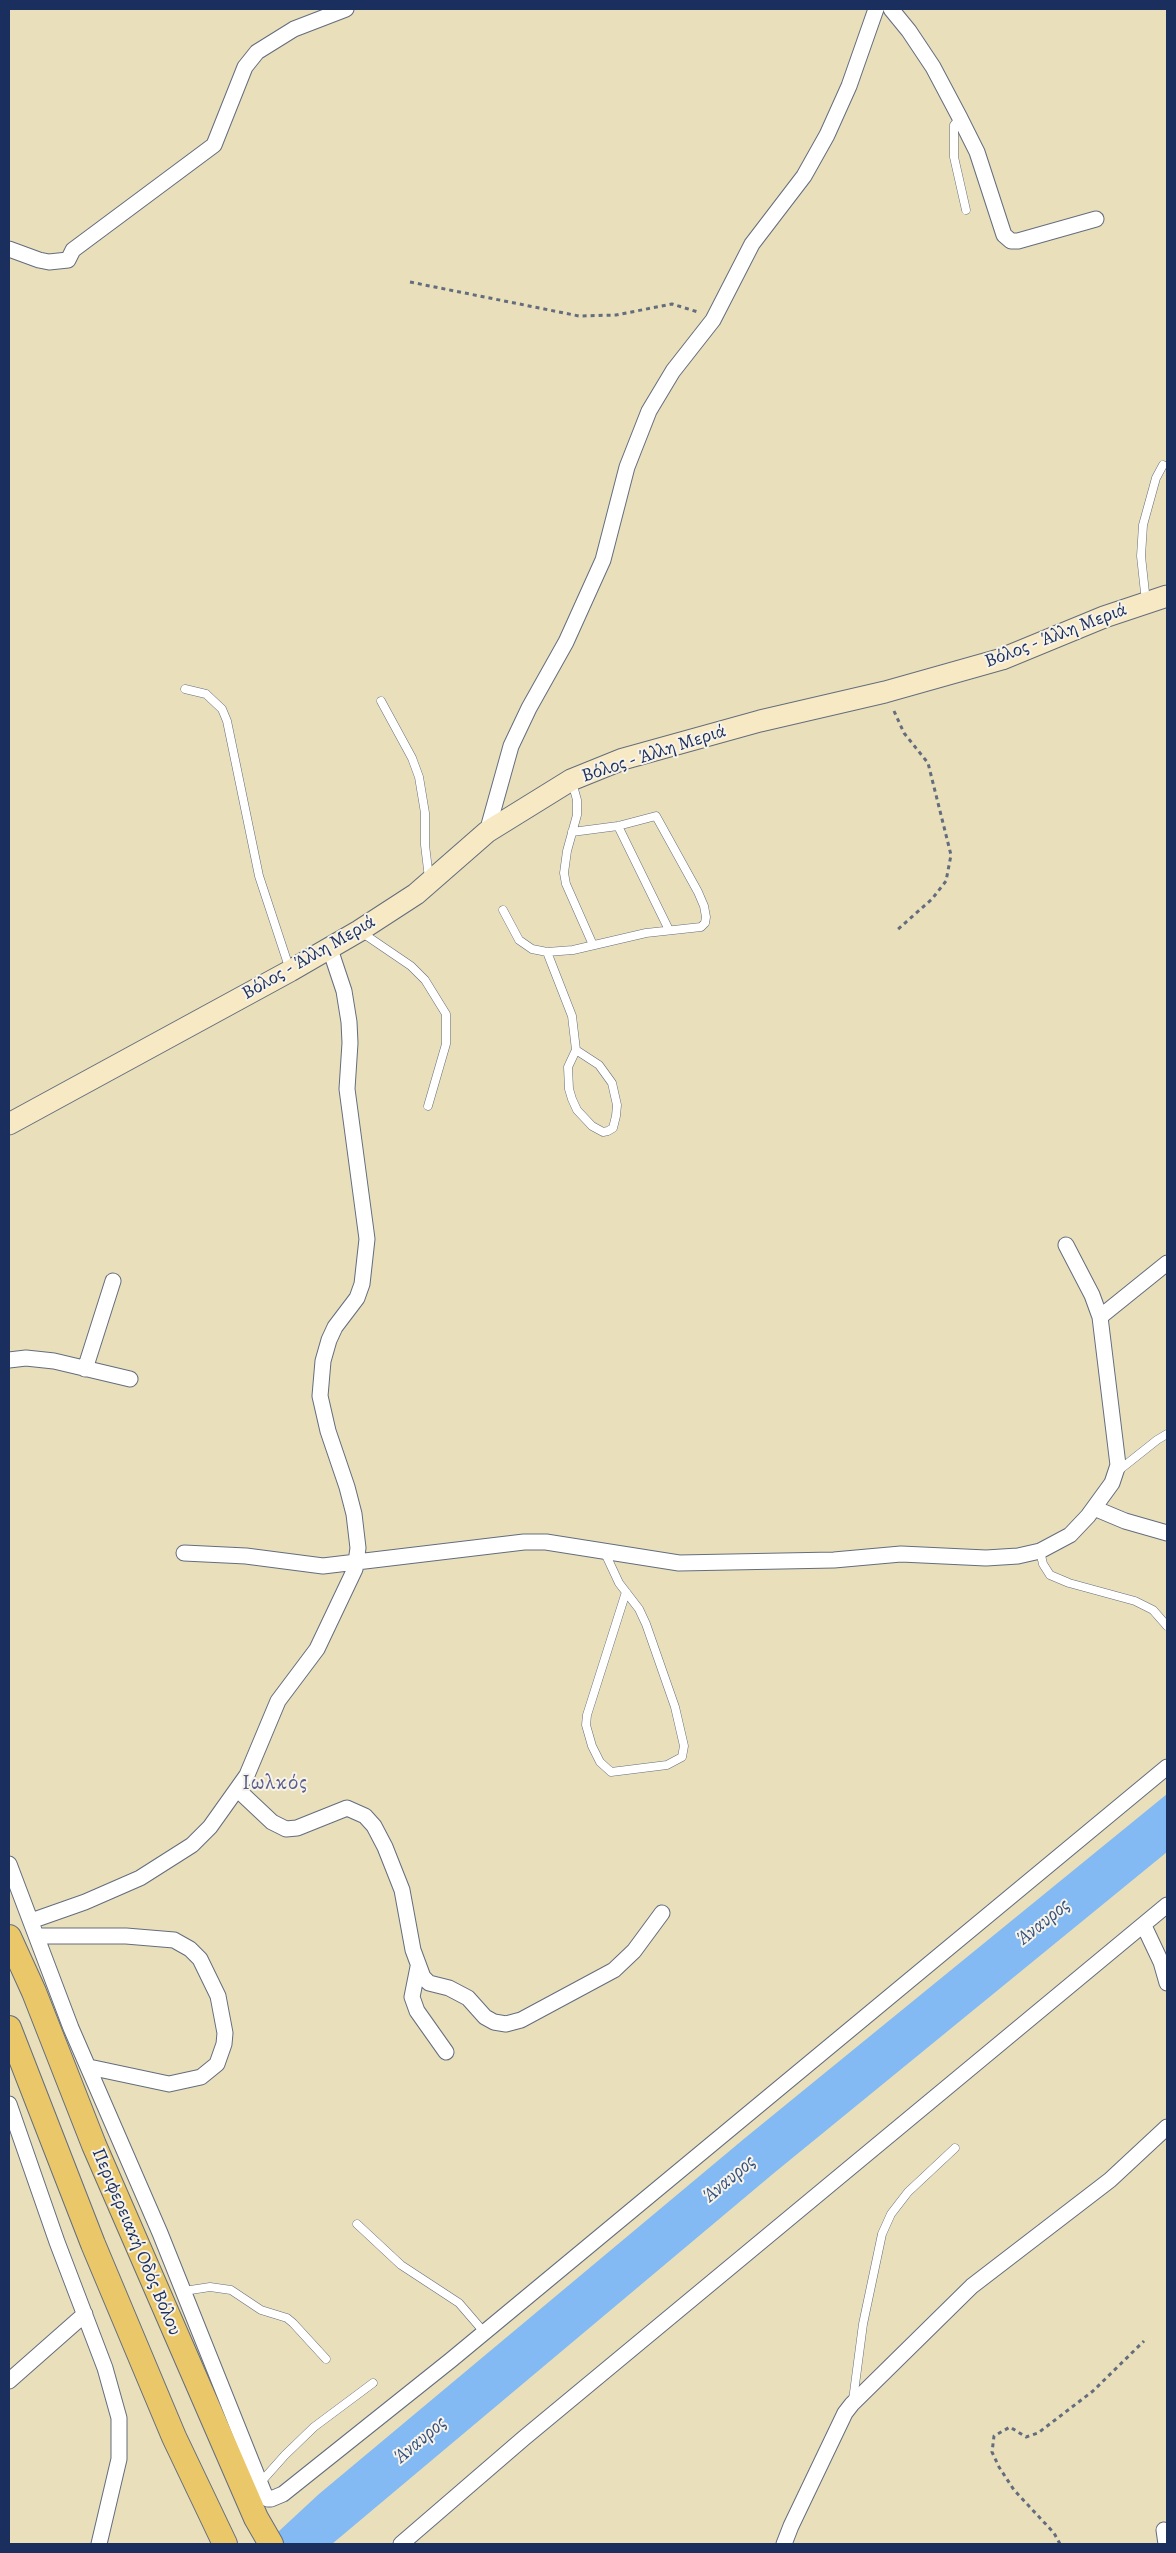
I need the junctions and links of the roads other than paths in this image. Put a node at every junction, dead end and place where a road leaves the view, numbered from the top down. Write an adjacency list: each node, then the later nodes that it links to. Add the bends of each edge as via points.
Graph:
1 (346, 9): 7 (street, via 294,29 257,52 245,67 214,146 73,250 68,260 44,261)
2 (876, 9): 15 (street, via 850,86 804,176 752,244 713,320 673,371 649,411 627,467 603,560 566,642 511,746)
3 (891, 9): 4 (street, via 933,67)
4 (960, 118): 5 (lane, via 954,125 954,157); 6 (street, via 977,152 1002,231 1011,241)
5 (966, 210)
6 (1096, 219)
7 (9, 249)
8 (1163, 464): 10 (lane, via 1143,525 1141,556)
9 (1167, 596): 10 (main road, Βόλος - Άλλη Μεριά)
10 (1146, 602): 13 (main road, Βόλος - Άλλη Μεριά, via 1002,659 623,759)
11 (186, 689): 24 (lane, via 206,694 222,709 227,721 259,876)
12 (380, 700): 17 (lane, via 419,777 425,807 424,845)
13 (571, 780): 15 (main road, Βόλος - Άλλη Μεριά); 16 (lane, via 577,800)
14 (618, 826): 16 (lane); 19 (lane); 19 (lane, via 656,816 698,892 705,912 701,927)
15 (488, 832): 17 (main road, Βόλος - Άλλη Μεριά)
16 (572, 832): 21 (lane, via 565,861 565,879)
17 (430, 882): 20 (main road, Βόλος - Άλλη Μεριά)
18 (503, 910): 23 (lane, via 520,940)
19 (669, 930): 21 (lane)
20 (359, 931): 22 (main road, Βόλος - Άλλη Μεριά); 26 (lane, via 411,966 425,980 446,1014 446,1044)
21 (593, 945): 23 (lane)
22 (330, 949): 24 (main road, Βόλος - Άλλη Μεριά); 42 (street, via 344,991 349,1022 346,1089 367,1239 362,1284 357,1298 329,1340 323,1361 320,1396 354,1514 358,1540)
23 (546, 952): 25 (lane, via 572,1016)
24 (290, 971): 27 (main road, Βόλος - Άλλη Μεριά)
25 (576, 1050): 25 (lane, via 599,1065 612,1083 617,1105 613,1128 608,1131 602,1132 592,1126 577,1110 572,1099 568,1067)
26 (428, 1106)
27 (9, 1124)
28 (1066, 1245): 31 (street)
29 (1167, 1263): 31 (street)
30 (113, 1282): 33 (street)
31 (1100, 1317): 36 (street)
32 (9, 1360): 33 (street, via 32,1358)
33 (85, 1368): 34 (street)
34 (130, 1379)
35 (1167, 1434): 36 (lane)
36 (1117, 1472): 37 (street)
37 (1094, 1508): 38 (street, via 1124,1521); 39 (street, via 1070,1535)
38 (1167, 1533)
39 (1040, 1551): 40 (street, via 986,1558 901,1554 834,1560 679,1563); 44 (lane, via 1050,1576 1135,1601 1154,1610)
40 (605, 1552): 42 (street, via 546,1542 524,1542); 43 (lane)
41 (184, 1553): 42 (street, via 246,1556 316,1566)
42 (356, 1564): 46 (street, via 350,1583 317,1648 278,1702)
43 (626, 1592): 43 (lane, via 646,1624 675,1707 684,1746 682,1757 667,1764 611,1772 600,1762 586,1726)
44 (1167, 1626)
45 (1167, 1767): 66 (street)
46 (238, 1790): 50 (street, via 210,1827 175,1857 140,1878); 54 (street, via 272,1822 286,1829 297,1828 347,1808 366,1816 381,1840 402,1890)
47 (9, 1864): 50 (street)
48 (1167, 1905): 51 (street)
49 (662, 1913): 54 (street, via 634,1951 614,1970 511,2023 489,2020 460,1992 429,1983)
50 (31, 1921): 52 (street)
51 (1144, 1926): 55 (street); 75 (street, via 531,2432)
52 (38, 1936): 58 (street, via 71,2028); 58 (street, via 126,1936 174,1940 200,1959 218,1996 225,2032 222,2050 217,2064 201,2077 169,2084)
53 (9, 1937): 74 (main road, Περιφερειακή Οδός Βόλου, via 94,2145 256,2518)
54 (418, 1967): 57 (street, via 412,1997 417,2011)
55 (1167, 1983)
56 (9, 2028): 73 (main road, Περιφερειακή Οδός Βόλου, via 93,2244 174,2437)
57 (446, 2052)
58 (89, 2067): 64 (street)
59 (9, 2104): 61 (street)
60 (1167, 2127): 70 (street, via 1110,2180 972,2286)
61 (14, 2135): 65 (street)
62 (955, 2148): 70 (lane, via 908,2192 882,2234 863,2324)
63 (357, 2224): 66 (lane, via 401,2265 459,2303)
64 (184, 2291): 67 (lane, via 210,2287 231,2290 261,2310 287,2318); 71 (street)
65 (85, 2314): 68 (street); 72 (street, via 113,2393 120,2427 119,2459)
66 (484, 2332): 71 (street, via 283,2494 268,2498)
67 (326, 2359)
68 (9, 2381)
69 (373, 2383): 71 (lane, via 314,2426)
70 (852, 2404): 76 (street)
71 (260, 2483)
72 (99, 2544)
73 (225, 2544)
74 (271, 2544)
75 (401, 2544)
76 (784, 2544)

